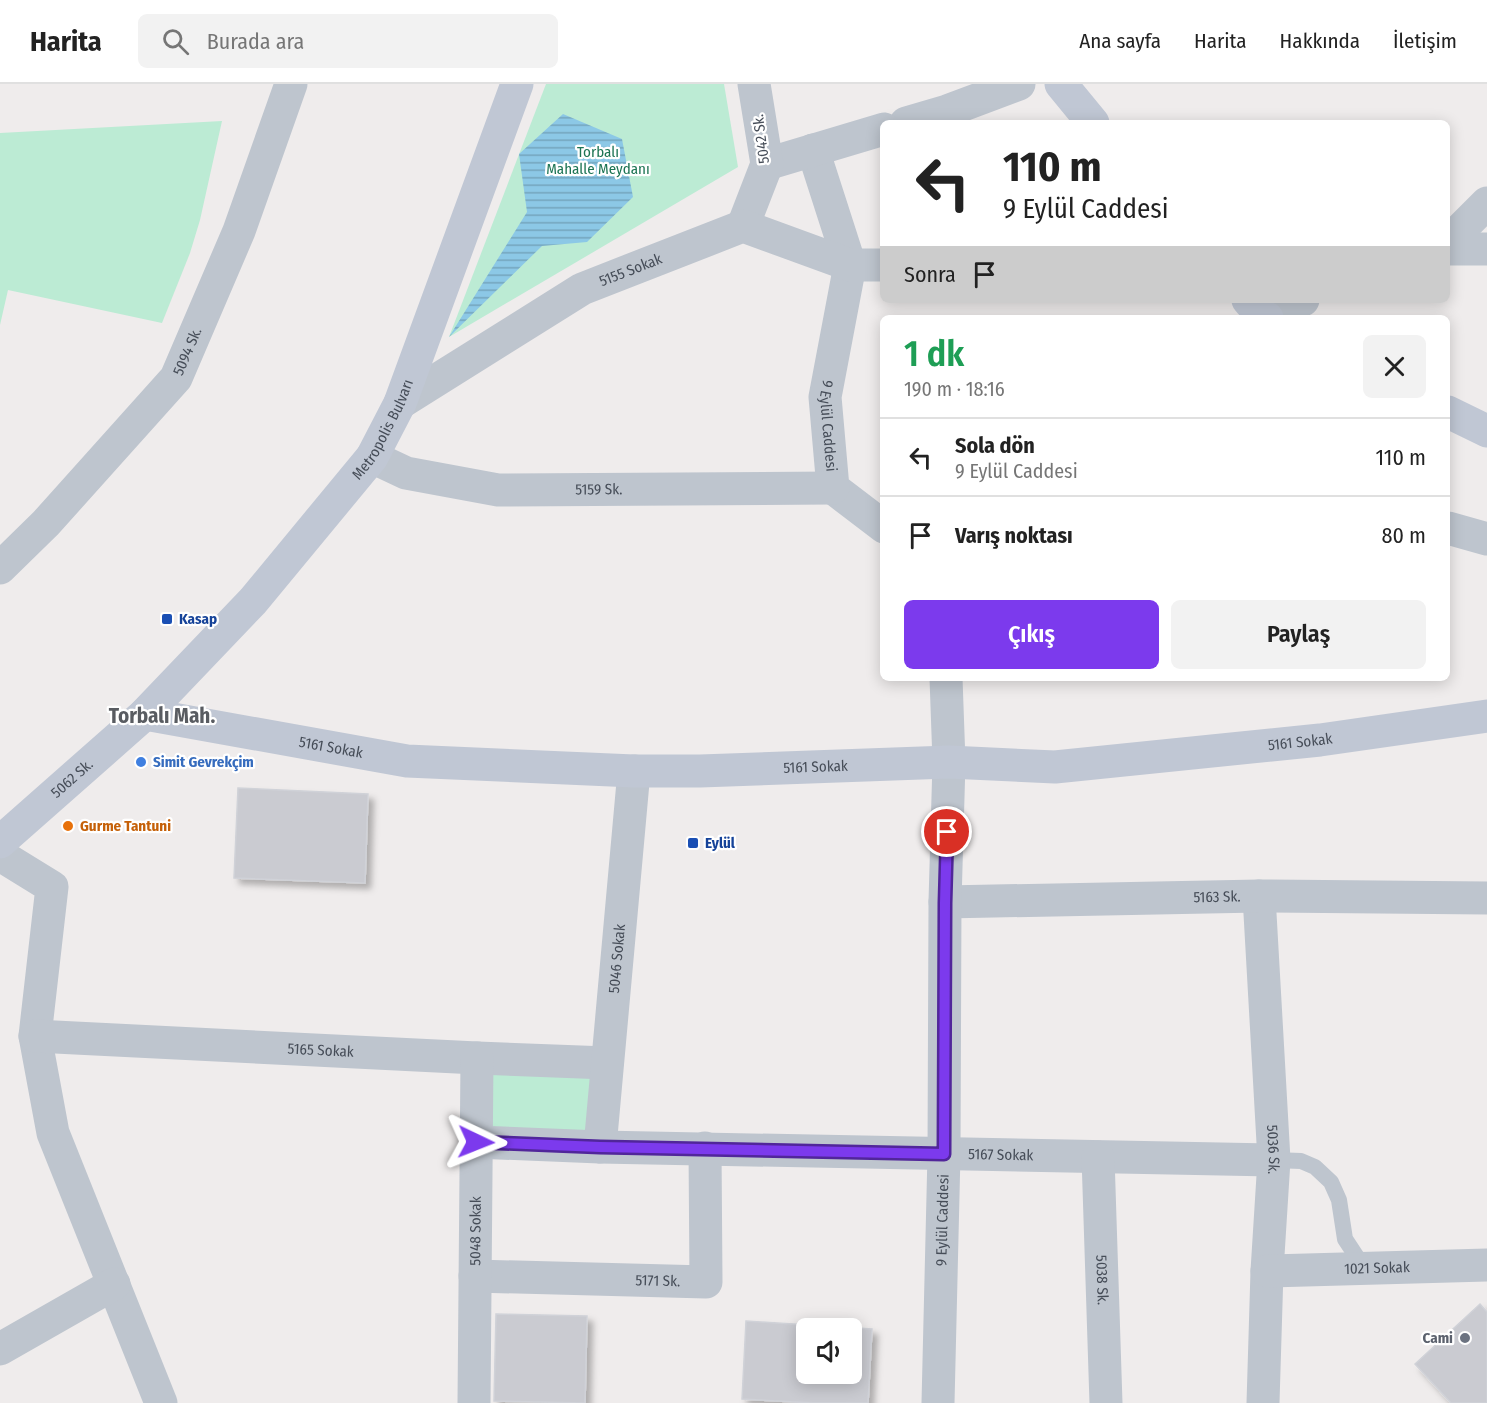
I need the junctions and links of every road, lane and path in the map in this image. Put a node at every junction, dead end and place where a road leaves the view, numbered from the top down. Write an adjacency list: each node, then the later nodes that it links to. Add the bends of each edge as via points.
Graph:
1 (291, 84): 31 (street, 5094 Sk., via 239,231 177,378 46,524)
2 (517, 84): 23 (main road, Metropolis Bulvarı)
3 (754, 84): 12 (street, 5042 Sk.)
4 (965, 84): 7 (street)
5 (1019, 84): 7 (street)
6 (1061, 84): 9 (main road)
7 (951, 117): 8 (street)
8 (928, 120)
9 (1091, 120)
10 (880, 130): 11 (street)
11 (813, 150): 12 (street); 19 (street)
12 (767, 164): 14 (street, 5042 Sk.)
13 (1487, 203): 15 (street)
14 (743, 226): 19 (street); 23 (street, 5155 Sokak, via 582,289)
15 (1450, 241)
16 (1450, 249): 17 (street)
17 (1487, 249)
18 (880, 265): 19 (street)
19 (850, 266): 27 (street, 9 Eylül Caddesi, via 825,397)
20 (1238, 303): 22 (street)
21 (1293, 303): 22 (street)
22 (1259, 313)
23 (400, 403): 26 (main road, Metropolis Bulvarı)
24 (1450, 413): 25 (main road)
25 (1487, 431)
26 (372, 456): 27 (street, 5159 Sk., via 406,472 498,490); 33 (main road, Metropolis Bulvarı, via 253,601)
27 (833, 488): 28 (street, 9 Eylül Caddesi)
28 (880, 525)
29 (1450, 529): 30 (street)
30 (1487, 539)
31 (0, 568)
32 (946, 681): 35 (street, 9 Eylül Caddesi)
33 (145, 714): 36 (main road, 5161 Sokak, via 407,761); 37 (main road, 5062 Sk.)
34 (1487, 716): 35 (main road, 5161 Sokak, via 1320,740 1055,767)
35 (949, 762): 36 (main road, 5161 Sokak); 41 (street, 9 Eylül Caddesi)
36 (634, 771): 44 (street, 5046 Sokak)
37 (0, 842)
38 (0, 855): 42 (street, via 52,887)
39 (1259, 896): 40 (street, 5163 Sk.); 41 (street, 5163 Sk.); 50 (street, 5036 Sk.)
40 (1487, 898)
41 (945, 903): 48 (street, 9 Eylül Caddesi)
42 (35, 1036): 43 (street, 5165 Sokak); 55 (street, via 53,1133)
43 (477, 1058): 44 (street, 5165 Sokak); 45 (street, 5048 Sokak)
44 (607, 1063): 46 (street, 5046 Sokak)
45 (476, 1142): 46 (street, 5167 Sokak); 54 (street, 5048 Sokak)
46 (600, 1147): 47 (street, 5167 Sokak)
47 (705, 1148): 48 (street, 5167 Sokak); 54 (street, 5171 Sk., via 706,1282)
48 (944, 1154): 49 (street, 5167 Sokak); 59 (street, 9 Eylül Caddesi)
49 (1098, 1157): 50 (street, 5167 Sokak); 60 (street, 5038 Sk.)
50 (1274, 1160): 52 (lane, via 1301,1161 1315,1167 1331,1182 1339,1200 1345,1239); 53 (street, 5036 Sk.)
51 (1487, 1265): 52 (street, 1021 Sokak)
52 (1364, 1268): 53 (street, 1021 Sokak)
53 (1267, 1271): 61 (street, 5036 Sk.)
54 (475, 1276): 58 (street, 5048 Sokak)
55 (114, 1284): 56 (street); 57 (street)
56 (0, 1349)
57 (161, 1403)
58 (474, 1403)
59 (938, 1403)
60 (1106, 1403)
61 (1263, 1403)

